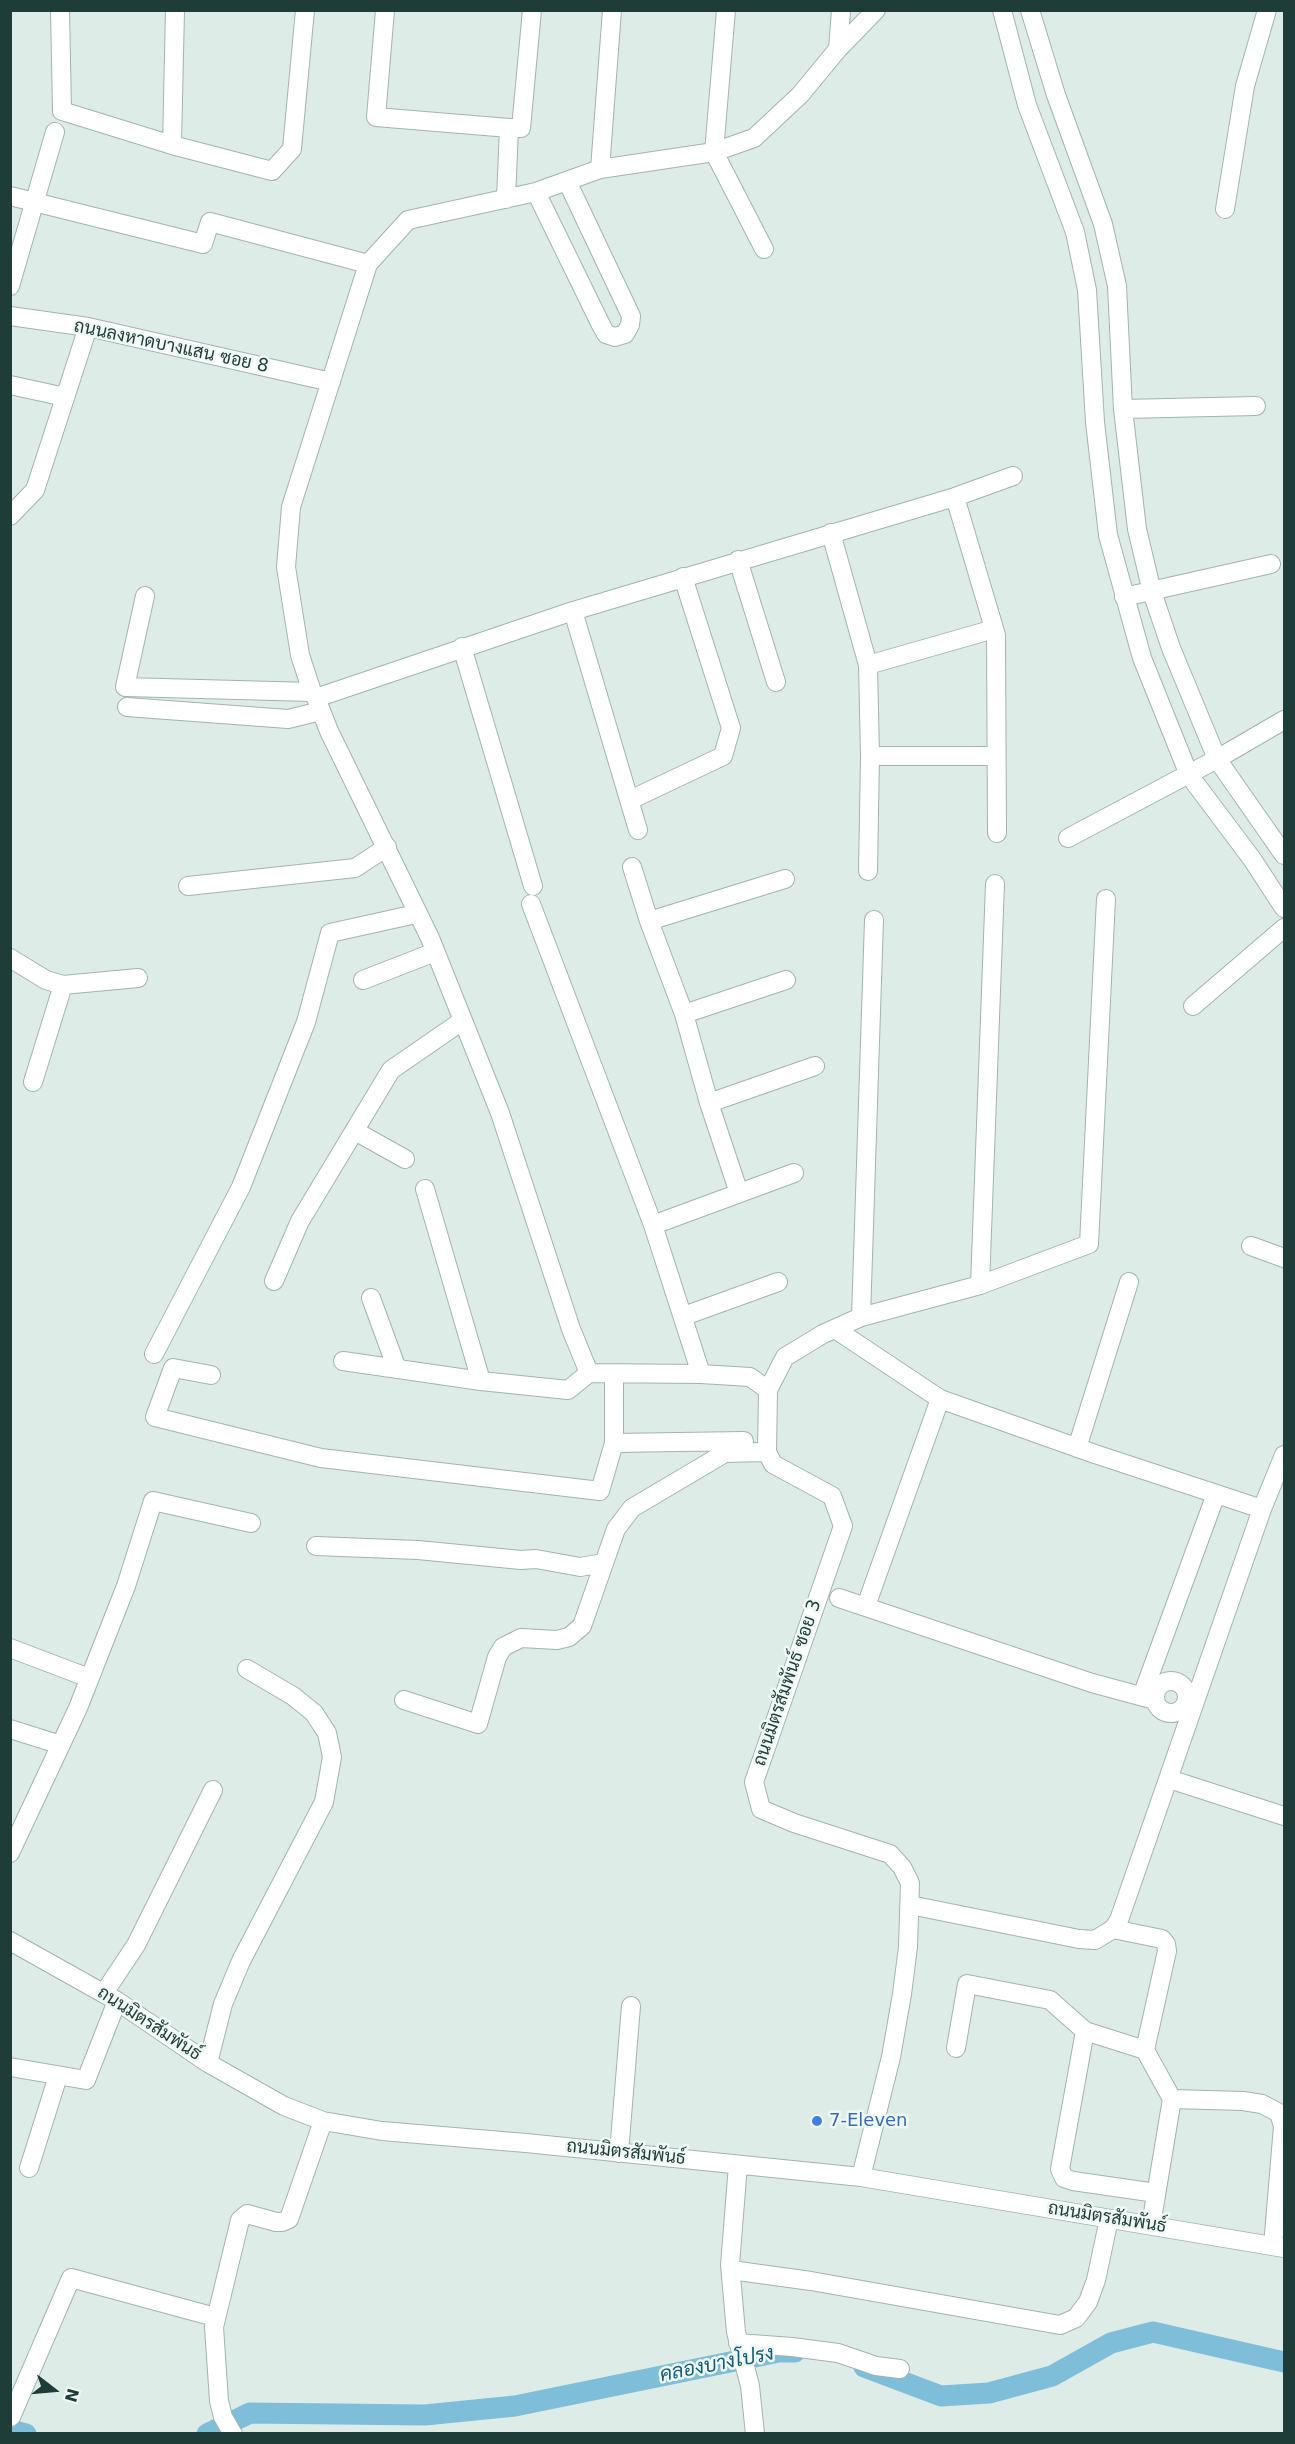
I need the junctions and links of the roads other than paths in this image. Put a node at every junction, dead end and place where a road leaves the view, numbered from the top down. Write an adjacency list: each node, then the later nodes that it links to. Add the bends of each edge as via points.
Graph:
1 (60, 10): 16 (street, via 62,111)
2 (175, 10): 16 (street)
3 (304, 10): 16 (street, via 292,149 272,171)
4 (385, 10): 14 (street, via 376,117)
5 (532, 10): 14 (street)
6 (612, 10): 18 (street)
7 (726, 10): 17 (street)
8 (841, 10): 13 (street)
9 (876, 10): 13 (street)
10 (1002, 10): 44 (street, via 1028,105 1075,232 1087,290 1106,523)
11 (1030, 10): 34 (street, via 1103,224 1117,286)
12 (1267, 10): 24 (street, via 1245,86)
13 (838, 50): 17 (street, via 800,95 754,138)
14 (515, 128): 22 (street)
15 (55, 132): 23 (street)
16 (172, 145)
17 (714, 152): 18 (street); 25 (street)
18 (600, 170): 19 (street)
19 (567, 181): 20 (street); 20 (street, via 631,316 625,334 606,334)
20 (536, 192): 22 (street)
21 (10, 196): 23 (street)
22 (512, 197): 26 (street, via 408,220)
23 (34, 203): 26 (street, via 203,244 210,222); 27 (street)
24 (1225, 209)
25 (764, 249)
26 (368, 264): 30 (street)
27 (10, 286)
28 (10, 316): 29 (street, ถนนลงหาดบางแสน ซอย 8)
29 (88, 327): 30 (street, ถนนลงหาดบางแสน ซอย 8); 32 (street)
30 (331, 382): 50 (street, via 291,507 286,567 300,655)
31 (10, 385): 32 (street)
32 (65, 397): 37 (street, via 35,490)
33 (1256, 406): 34 (street)
34 (1123, 409): 42 (street, via 1137,529)
35 (1013, 477): 36 (street)
36 (955, 497): 38 (street); 46 (street)
37 (10, 516)
38 (831, 533): 39 (street); 48 (street)
39 (738, 560): 41 (street); 49 (street)
40 (1271, 564): 42 (street)
41 (683, 577): 45 (street); 57 (street, via 731,728 723,756)
42 (1152, 592): 44 (street); 55 (street)
43 (146, 596): 50 (street, via 125,687)
44 (1124, 597): 56 (street, via 1142,658)
45 (573, 611): 47 (street); 57 (street)
46 (994, 629): 48 (street); 54 (street)
47 (462, 647): 50 (street); 91 (street, via 532,895)
48 (868, 665): 53 (street)
49 (776, 682)
50 (316, 700): 51 (street, via 288,719); 61 (street)
51 (127, 707)
52 (1284, 720): 55 (street)
53 (870, 756): 54 (street); 64 (street)
54 (996, 756): 59 (street)
55 (1217, 759): 56 (street); 62 (street)
56 (1189, 775): 60 (street); 69 (street)
57 (630, 800): 58 (street)
58 (638, 830)
59 (997, 833)
60 (1068, 838)
61 (387, 847): 67 (street, via 355,868); 70 (street)
62 (1284, 855)
63 (632, 867): 72 (street)
64 (868, 871)
65 (784, 879): 72 (street)
66 (996, 884): 97 (street)
67 (188, 886)
68 (1106, 898): 97 (street, via 1089,1244)
69 (1284, 908)
70 (416, 914): 74 (street); 102 (street, via 330,933 306,1022 241,1187)
71 (874, 920): 100 (street)
72 (649, 921): 81 (street)
73 (1284, 928): 80 (street)
74 (435, 952): 77 (street); 82 (street)
75 (10, 958): 79 (street, via 46,980)
76 (138, 978): 79 (street)
77 (363, 980)
78 (786, 980): 81 (street)
79 (63, 985): 84 (street)
80 (1193, 1006)
81 (684, 1014): 85 (street)
82 (462, 1021): 86 (street, via 391,1070); 105 (street, via 500,1113)
83 (815, 1066): 85 (street)
84 (33, 1082)
85 (709, 1103): 90 (street)
86 (355, 1131): 87 (street); 94 (street, via 300,1221)
87 (405, 1159)
88 (794, 1173): 90 (street)
89 (425, 1189): 109 (street)
90 (739, 1193): 91 (street)
91 (653, 1225): 99 (street)
92 (1251, 1246): 93 (street)
93 (1284, 1258)
94 (274, 1281)
95 (778, 1282): 99 (street)
96 (1128, 1282): 114 (street)
97 (980, 1285): 100 (street)
98 (371, 1298): 104 (street)
99 (684, 1316): 107 (street)
100 (861, 1317): 101 (street)
101 (835, 1329): 110 (street, via 785,1356); 111 (street)
102 (154, 1354)
103 (343, 1361): 104 (street)
104 (397, 1369): 109 (street)
105 (589, 1373): 106 (street); 109 (street, via 568,1390)
106 (614, 1374): 107 (street); 112 (street)
107 (701, 1374): 110 (street, via 750,1377)
108 (210, 1375): 112 (street, via 173,1368 155,1417 321,1458 600,1491)
109 (481, 1381)
110 (768, 1390): 113 (street)
111 (940, 1399): 114 (street); 122 (street)
112 (614, 1443): 113 (street)
113 (767, 1446): 120 (street, via 725,1453 643,1499 622,1518); 137 (street, ถนนมิตรสัมพันธ์ ซอย 3, via 773,1464 832,1496 843,1526 754,1782 761,1809 890,1854 910,1883)
114 (1077, 1448): 116 (street)
115 (1284, 1455): 117 (street)
116 (1216, 1494): 117 (street); 128 (street)
117 (1262, 1509): 126 (street)
118 (251, 1523): 125 (street, via 153,1501 126,1586)
119 (316, 1546): 120 (street, via 536,1559 580,1567)
120 (604, 1563): 129 (street, via 586,1617 576,1632 557,1640 521,1638 503,1647 478,1724)
121 (839, 1598): 122 (street)
122 (866, 1606): 128 (street, via 1092,1683)
123 (10, 1648): 125 (street)
124 (247, 1669): 145 (street, via 314,1713 327,1733 332,1757 324,1802 241,1961 223,2004)
125 (89, 1678): 132 (street)
126 (1200, 1683): 127 (street); 130 (street)
127 (1182, 1685): 128 (street, via 1164,1682); 130 (street, via 1186,1701)
128 (1148, 1698): 130 (street)
129 (404, 1700)
130 (1180, 1721): 133 (street)
131 (10, 1729): 132 (street)
132 (61, 1745): 136 (street)
133 (1169, 1779): 135 (street); 138 (street)
134 (213, 1790): 140 (street)
135 (1284, 1816)
136 (10, 1853)
137 (910, 1905): 138 (street, via 1079,1939 1095,1940); 153 (street, ถนนมิตรสัมพันธ์ ซอย 3, via 908,1947 891,2057)
138 (1113, 1929): 144 (street, via 1166,1944)
139 (10, 1941): 140 (street, ถนนมิตรสัมพันธ์)
140 (110, 1997): 145 (street, ถนนมิตรสัมพันธ์); 147 (street, via 86,2080)
141 (631, 2006): 150 (street)
142 (1085, 2031): 143 (street, via 1050,2000 967,1984); 144 (street); 154 (street, via 1060,2169 1064,2178 1073,2181)
143 (956, 2048)
144 (1145, 2050): 148 (street)
145 (208, 2063): 149 (street, ถนนมิตรสัมพันธ์, via 284,2106)
146 (10, 2067): 147 (street)
147 (57, 2076): 152 (street)
148 (1172, 2098): 154 (street); 155 (street, via 1243,2101 1262,2104 1279,2113 1283,2126)
149 (322, 2121): 150 (street, ถนนมิตรสัมพันธ์, via 382,2131); 160 (street, via 290,2218 279,2222 253,2214 241,2217)
150 (619, 2153): 151 (street, ถนนมิตรสัมพันธ์)
151 (738, 2165): 153 (street, ถนนมิตรสัมพันธ์); 159 (street)
152 (29, 2168)
153 (861, 2177): 156 (street, ถนนมิตรสัมพันธ์)
154 (1156, 2193): 157 (street)
155 (1280, 2207): 158 (street)
156 (1109, 2219): 157 (street, ถนนมิตรสัมพันธ์); 159 (street, via 1089,2302 1076,2318 1060,2325)
157 (1151, 2225): 158 (street, ถนนมิตรสัมพันธ์)
158 (1279, 2247)
159 (731, 2270): 161 (street)
160 (216, 2317): 163 (street, via 71,2278); 164 (street, via 219,2401)
161 (739, 2347): 162 (street, via 792,2347 838,2353 876,2366); 165 (street, via 750,2386)
162 (900, 2369)
163 (11, 2417)
164 (232, 2433)
165 (756, 2433)

